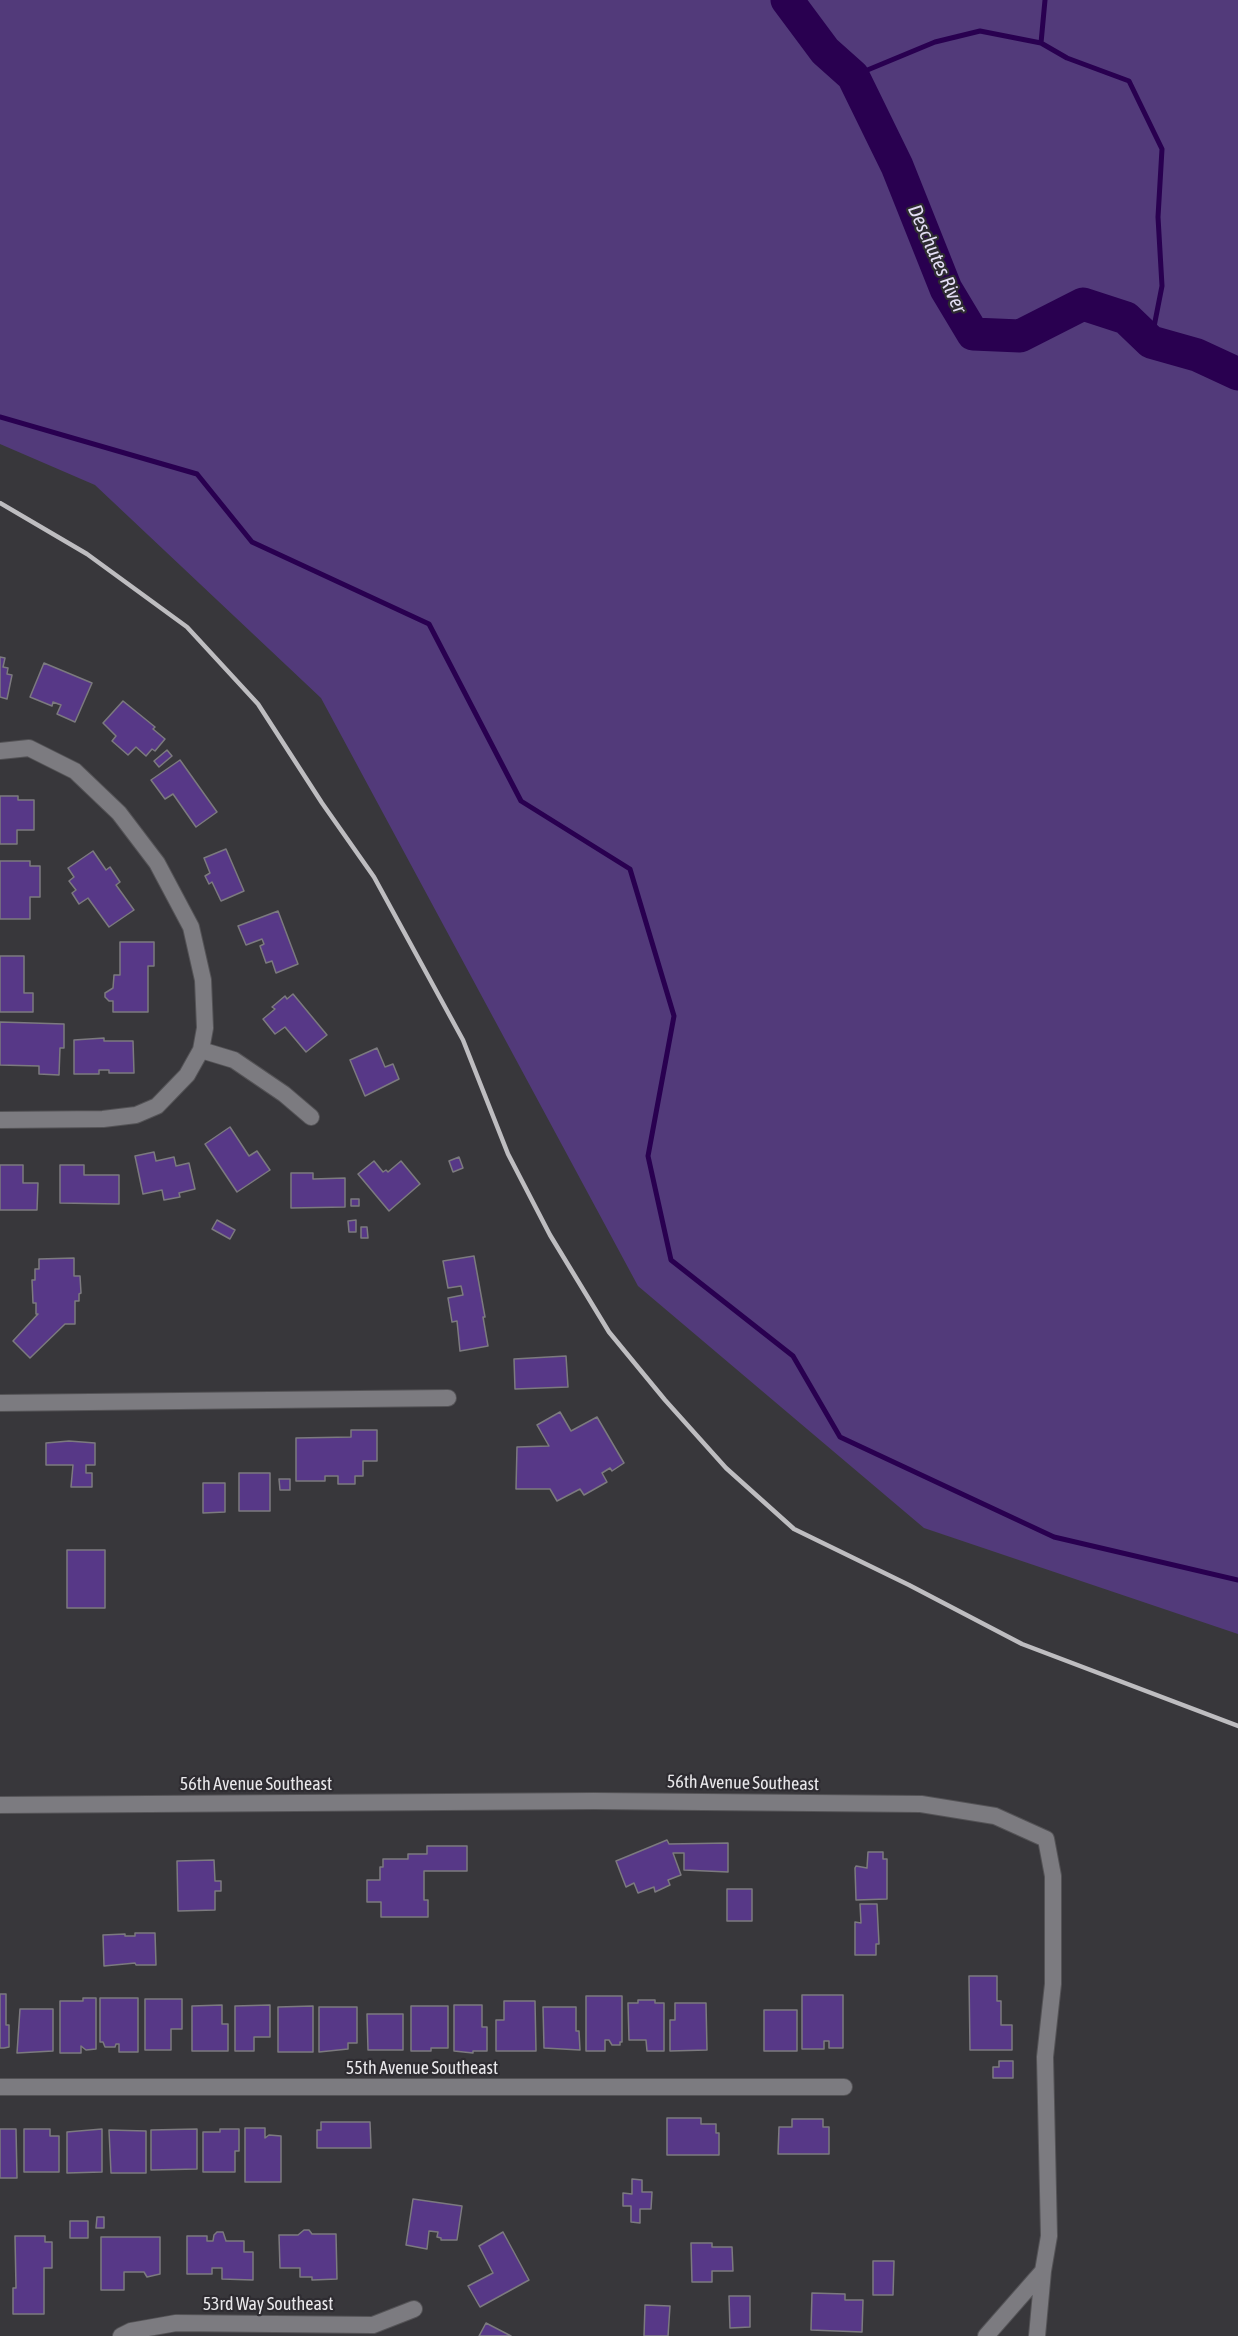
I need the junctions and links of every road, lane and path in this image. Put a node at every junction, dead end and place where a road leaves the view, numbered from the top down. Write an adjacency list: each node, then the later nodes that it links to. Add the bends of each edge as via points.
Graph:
1 (0, 751): 2 (street, via 29,748 75,771 118,813 157,863 191,927 203,980 205,1028)
2 (201, 1050): 3 (street, via 234,1060); 4 (street, via 187,1075 157,1106 136,1115)
3 (311, 1117)
4 (0, 1120)
5 (448, 1398): 6 (street)
6 (0, 1403)
7 (0, 1805): 10 (street, 56th Avenue Southeast, via 594,1801 921,1804 995,1816 1046,1839 1053,1876 1053,1984 1045,2057 1049,2236)
8 (0, 2087): 9 (street, 55th Avenue Southeast)
9 (844, 2087)
10 (1043, 2271): 13 (street); 14 (street, 56th Avenue Southeast)
11 (414, 2309): 12 (street, 53rd Way Southeast, via 374,2325 176,2323)
12 (121, 2336)
13 (986, 2336)
14 (1037, 2336)

